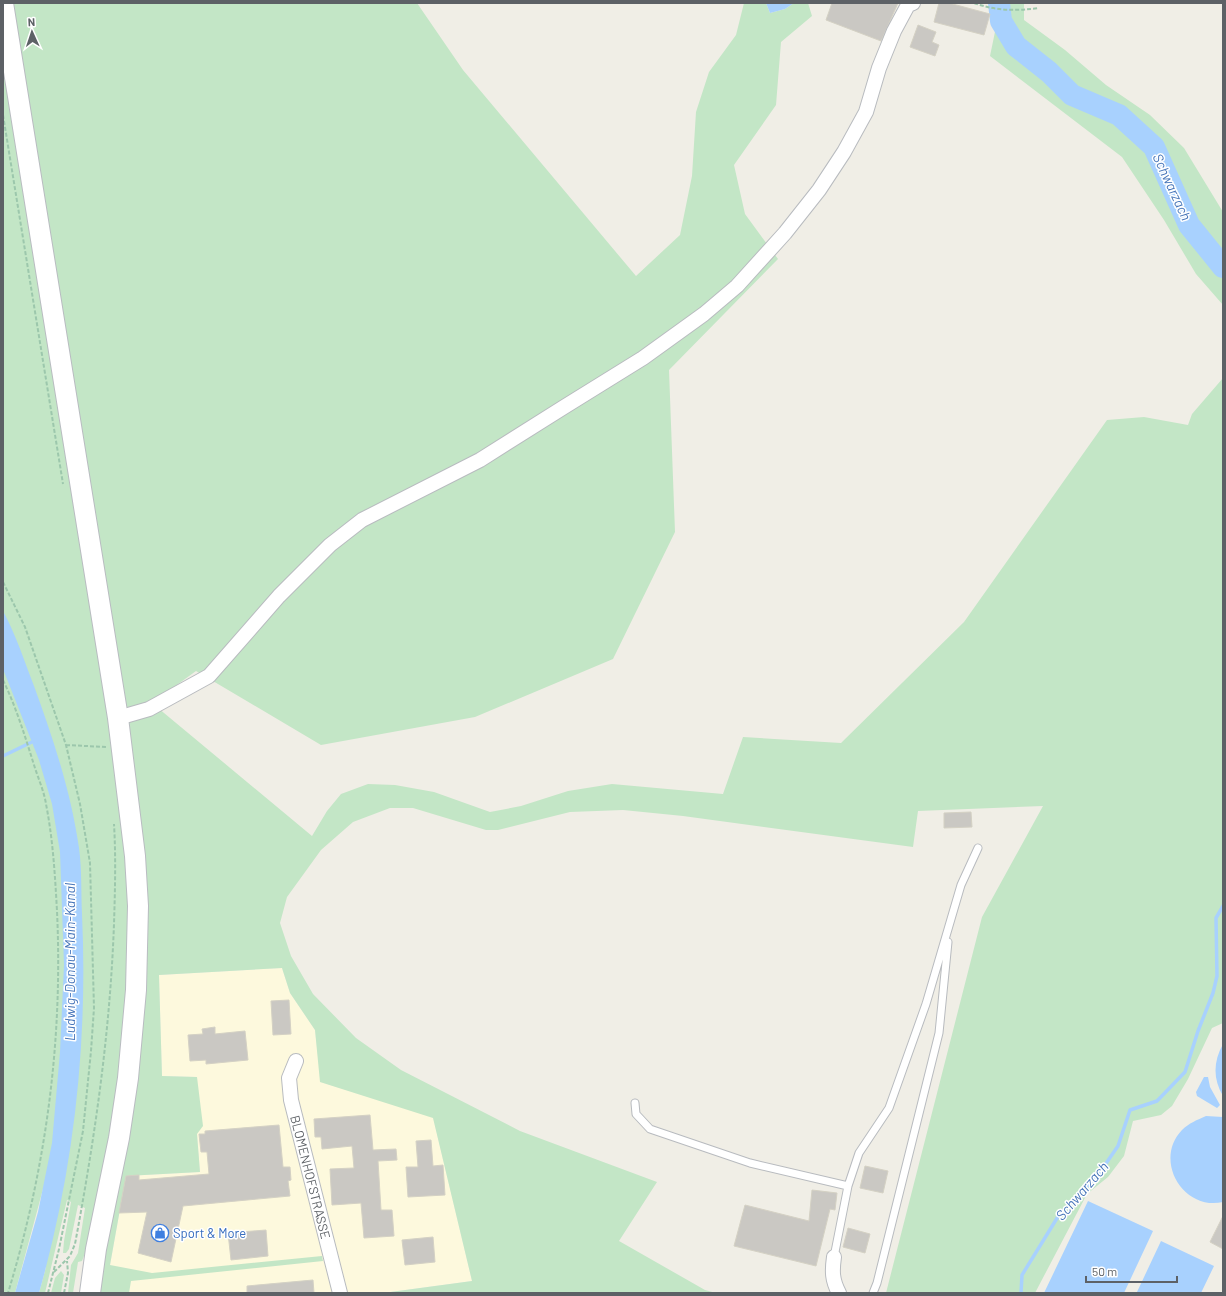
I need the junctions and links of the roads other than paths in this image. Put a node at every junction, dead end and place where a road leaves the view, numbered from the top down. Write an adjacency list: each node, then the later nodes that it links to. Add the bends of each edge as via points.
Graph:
1 (3, 3): 3 (main road)
2 (913, 3): 3 (street, via 908,5 894,31 879,68 866,112 844,152 819,190 785,233 737,286 704,314 643,358 564,408 480,460 362,520 330,545 280,596 209,676 149,709)
3 (118, 718): 10 (main road, via 135,856 138,906 136,990 128,1078 119,1138 96,1249)
4 (978, 848): 5 (lane, via 961,885)
5 (949, 926): 8 (lane, via 926,1004 889,1108 859,1153); 13 (lane, via 939,1033)
6 (296, 1061): 11 (street, BLOMENHOFSTRASSE, via 289,1078 291,1100)
7 (635, 1103): 8 (lane, via 636,1114 650,1129 750,1163)
8 (848, 1186): 9 (lane)
9 (834, 1257): 12 (street, via 833,1283)
10 (90, 1293)
11 (340, 1293)
12 (839, 1293)
13 (873, 1293)

